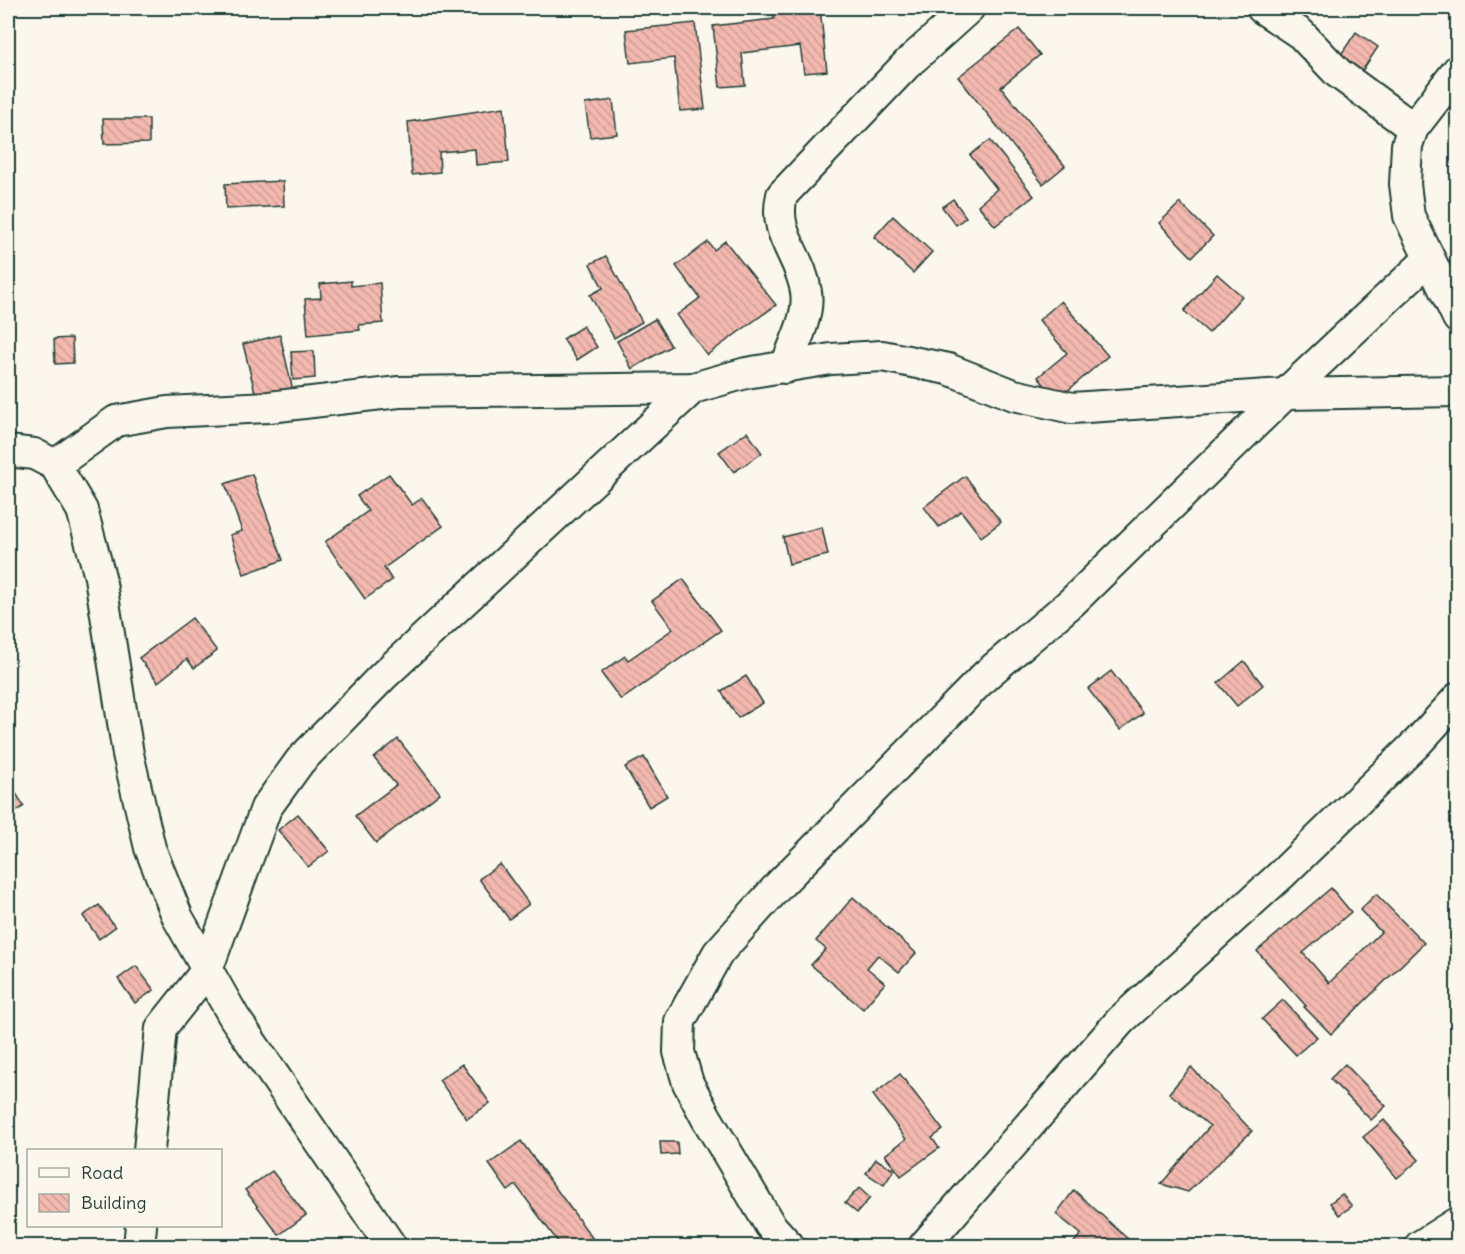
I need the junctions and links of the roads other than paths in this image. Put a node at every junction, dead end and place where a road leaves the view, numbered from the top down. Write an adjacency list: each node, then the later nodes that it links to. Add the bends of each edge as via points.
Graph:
1 (969, 8): 7 (street, via 907,64 782,195 780,227 807,294 801,325)
2 (1262, 8): 4 (street, via 1301,34 1338,73)
3 (1458, 70): 4 (street)
4 (1413, 128): 5 (street, via 1407,145 1405,184 1410,216)
5 (1428, 260): 6 (street); 10 (street)
6 (1458, 318)
7 (784, 368): 8 (street, via 746,373); 10 (street, via 831,359 882,356 948,369 1014,395 1072,408)
8 (693, 388): 12 (street, via 399,392 269,407 167,412 116,421); 14 (street, via 383,676 300,761 266,808)
9 (1458, 391): 10 (street)
10 (1285, 394): 20 (street, via 1072,602 986,675 780,884 718,953 680,1021 679,1052 688,1083 706,1117 770,1225)
11 (8, 450): 12 (street, via 34,454)
12 (55, 465): 14 (street, via 82,510 100,577 128,754 150,848 178,918)
13 (1458, 698): 21 (street, via 1418,743 1281,875 1121,1020)
14 (207, 970): 15 (street, via 160,1028); 19 (street, via 234,1017)
15 (148, 1149)
16 (1458, 1222): 22 (street)
17 (141, 1227): 18 (street)
18 (139, 1246)
19 (391, 1246)
20 (789, 1246)
21 (924, 1246)
22 (1420, 1246)

